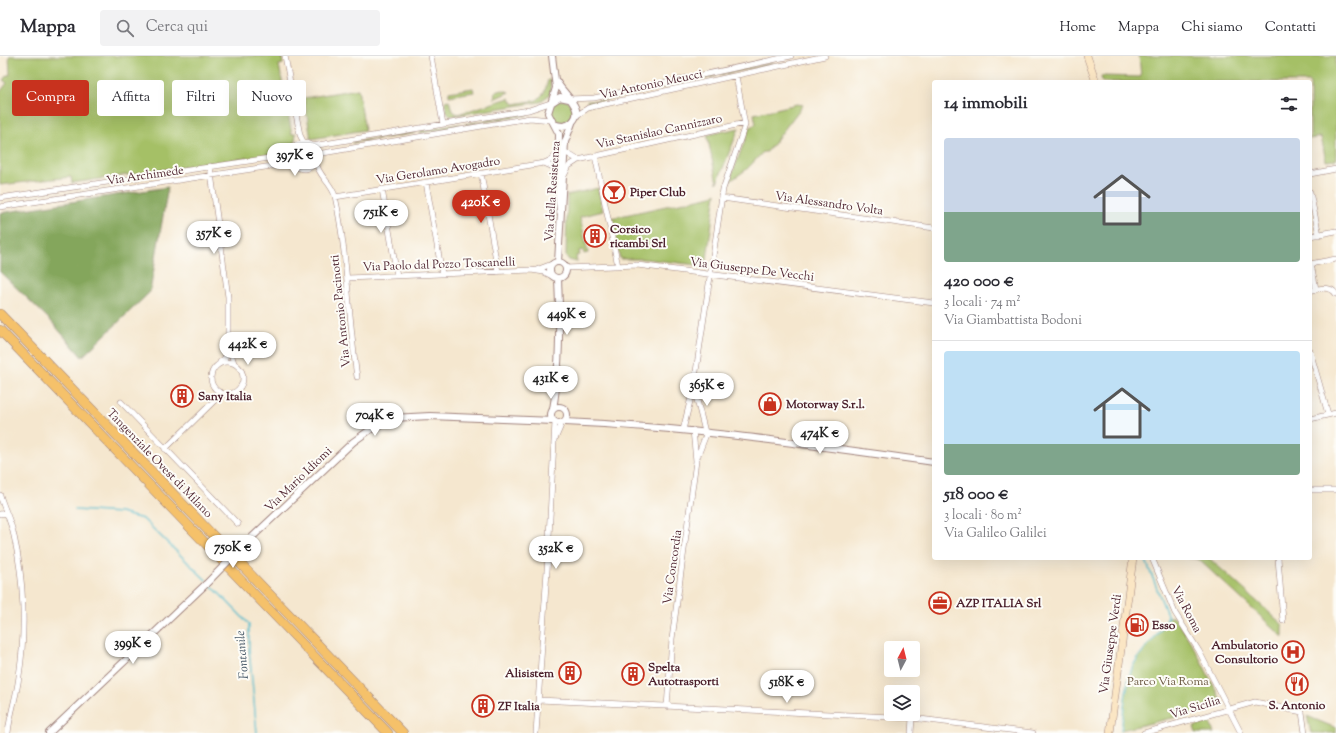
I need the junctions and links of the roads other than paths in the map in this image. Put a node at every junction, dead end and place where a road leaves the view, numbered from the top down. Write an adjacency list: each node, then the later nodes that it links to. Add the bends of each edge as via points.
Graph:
1 (285, 56): 17 (street)
2 (431, 56): 16 (street)
3 (552, 56): 9 (street)
4 (790, 56): 10 (street, Via Antonio Meucci, via 594,98)
5 (825, 56): 7 (street, Via Antonio Meucci)
6 (1087, 56): 8 (main road)
7 (736, 76): 12 (street, Via Antonio Meucci, via 588,108); 15 (street)
8 (1095, 80)
9 (557, 82): 10 (street); 11 (street)
10 (569, 99): 11 (street, via 560,97); 12 (street, via 575,105)
11 (550, 103): 13 (street, via 548,113); 16 (street, via 529,110)
12 (576, 116): 14 (street)
13 (552, 122): 14 (street, via 564,126); 19 (street, via 559,134); 20 (street, via 530,118)
14 (572, 123): 19 (street, Via della Resistenza)
15 (745, 123): 22 (street, Via Stanislao Cannizzaro); 40 (street)
16 (443, 124): 18 (street)
17 (301, 144): 18 (street); 21 (street, via 294,147)
18 (312, 146): 20 (street)
19 (562, 152): 23 (street); 26 (street, Via Gerolamo Avogadro); 30 (street); 35 (street, Via della Resistenza)
20 (317, 154): 24 (street)
21 (290, 155): 25 (street); 27 (street, Via Archimede)
22 (595, 156): 23 (street, Via Stanislao Cannizzaro); 51 (street)
23 (578, 160): 35 (street, via 569,166)
24 (316, 162): 28 (street); 34 (street, Via Antonio Pacinotti)
25 (292, 163): 28 (street, via 298,169); 33 (street, Via Archimede)
26 (544, 163): 30 (street); 31 (street, Via Gerolamo Avogadro)
27 (210, 166): 33 (street); 39 (street, Via Archimede)
28 (307, 169): 34 (street)
29 (1336, 169): 32 (street)
30 (558, 172): 43 (street)
31 (481, 173): 36 (street, Via Gerolamo Avogadro); 54 (street)
32 (1312, 174)
33 (211, 175): 42 (street, Via Archimede); 65 (street, via 228,297)
34 (322, 176): 38 (street, Via Antonio Pacinotti, via 329,183)
35 (563, 180): 43 (street, Via della Resistenza)
36 (426, 182): 37 (street, Via Gerolamo Avogadro); 55 (street)
37 (382, 189): 38 (street, Via Gerolamo Avogadro); 57 (street)
38 (335, 197): 59 (street, Via Antonio Pacinotti)
39 (0, 198)
40 (722, 198): 44 (street, Via Alessandro Volta); 56 (street)
41 (1312, 202): 46 (street)
42 (0, 207)
43 (560, 212): 49 (street, Via della Resistenza)
44 (932, 228)
45 (1336, 231): 46 (street)
46 (1319, 235): 47 (street)
47 (1312, 236)
48 (1336, 258): 50 (street)
49 (555, 263): 52 (street, via 564,264); 53 (street, Via Paolo dal Pozzo Toscanelli); 58 (street, via 550,269)
50 (1312, 264)
51 (618, 266): 52 (street, Via Giuseppe De Vecchi); 56 (street, Via Giuseppe De Vecchi, via 637,264)
52 (566, 268): 58 (street, via 564,276)
53 (531, 270): 54 (street, Via Paolo dal Pozzo Toscanelli); 58 (street, Via Paolo dal Pozzo Toscanelli)
54 (498, 272): 55 (street, Via Paolo dal Pozzo Toscanelli)
55 (442, 274): 57 (street, Via Paolo dal Pozzo Toscanelli)
56 (709, 274): 62 (street, Via Giuseppe De Vecchi); 70 (street)
57 (397, 276): 59 (street, Via Paolo dal Pozzo Toscanelli)
58 (555, 277): 72 (street)
59 (348, 278): 69 (street, Via Antonio Pacinotti)
60 (1313, 290): 61 (street, via 1329,288)
61 (1336, 294)
62 (932, 303)
63 (0, 314): 110 (highway, Tangenziale Ovest di Milano)
64 (0, 330): 109 (highway, Tangenziale Ovest di Milano)
65 (228, 344): 67 (street); 68 (street, via 225,358)
66 (1312, 358): 77 (street)
67 (234, 363): 68 (street); 71 (street, via 242,372 240,386 231,393)
68 (219, 364): 71 (street, via 211,376 213,385)
69 (357, 377)
70 (694, 385): 84 (street); 86 (street)
71 (220, 392): 88 (street, via 217,398)
72 (556, 394): 74 (street); 75 (street)
73 (121, 402): 88 (street)
74 (563, 407): 75 (street); 78 (street)
75 (552, 411): 80 (street); 81 (street)
76 (1336, 413): 77 (street)
77 (1328, 414): 79 (street)
78 (568, 415): 82 (street); 83 (street)
79 (1312, 418)
80 (539, 420): 81 (street, Via Mario Idiomi); 108 (street, Via Mario Idiomi, bridge, via 430,416 392,418 374,427 353,442)
81 (554, 422): 82 (street); 87 (street)
82 (564, 422): 83 (street); 87 (street)
83 (577, 422): 84 (street)
84 (683, 430): 85 (street)
85 (693, 430): 86 (street); 89 (street, Via Concordia)
86 (706, 432): 89 (street); 90 (street)
87 (555, 440): 101 (street)
88 (165, 449): 96 (street)
89 (696, 461): 102 (street, Via Concordia, via 672,639)
90 (932, 462)
91 (1312, 490): 92 (street)
92 (1336, 490)
93 (0, 497): 94 (street)
94 (6, 513): 95 (street); 107 (street, via 14,535 19,564 23,628 19,676)
95 (0, 514)
96 (238, 524)
97 (1133, 560): 114 (main road, Via Giuseppe Verdi)
98 (1153, 560): 103 (street, Via Roma, via 1175,613 1199,651)
99 (1278, 560): 100 (street)
100 (1283, 621)
101 (539, 700): 102 (street); 111 (street)
102 (667, 706): 104 (street)
103 (1229, 708): 115 (street, Via Sicilia); 116 (street, Via Roma); 117 (street, Via Sicilia, via 1255,702 1290,708 1302,712)
104 (884, 717)
105 (920, 719): 113 (street)
106 (912, 721): 112 (street)
107 (8, 733)
108 (49, 733)
109 (388, 733)
110 (403, 733)
111 (536, 733)
112 (911, 733)
113 (1032, 733)
114 (1110, 733)
115 (1144, 733)
116 (1241, 733)
117 (1305, 733)

